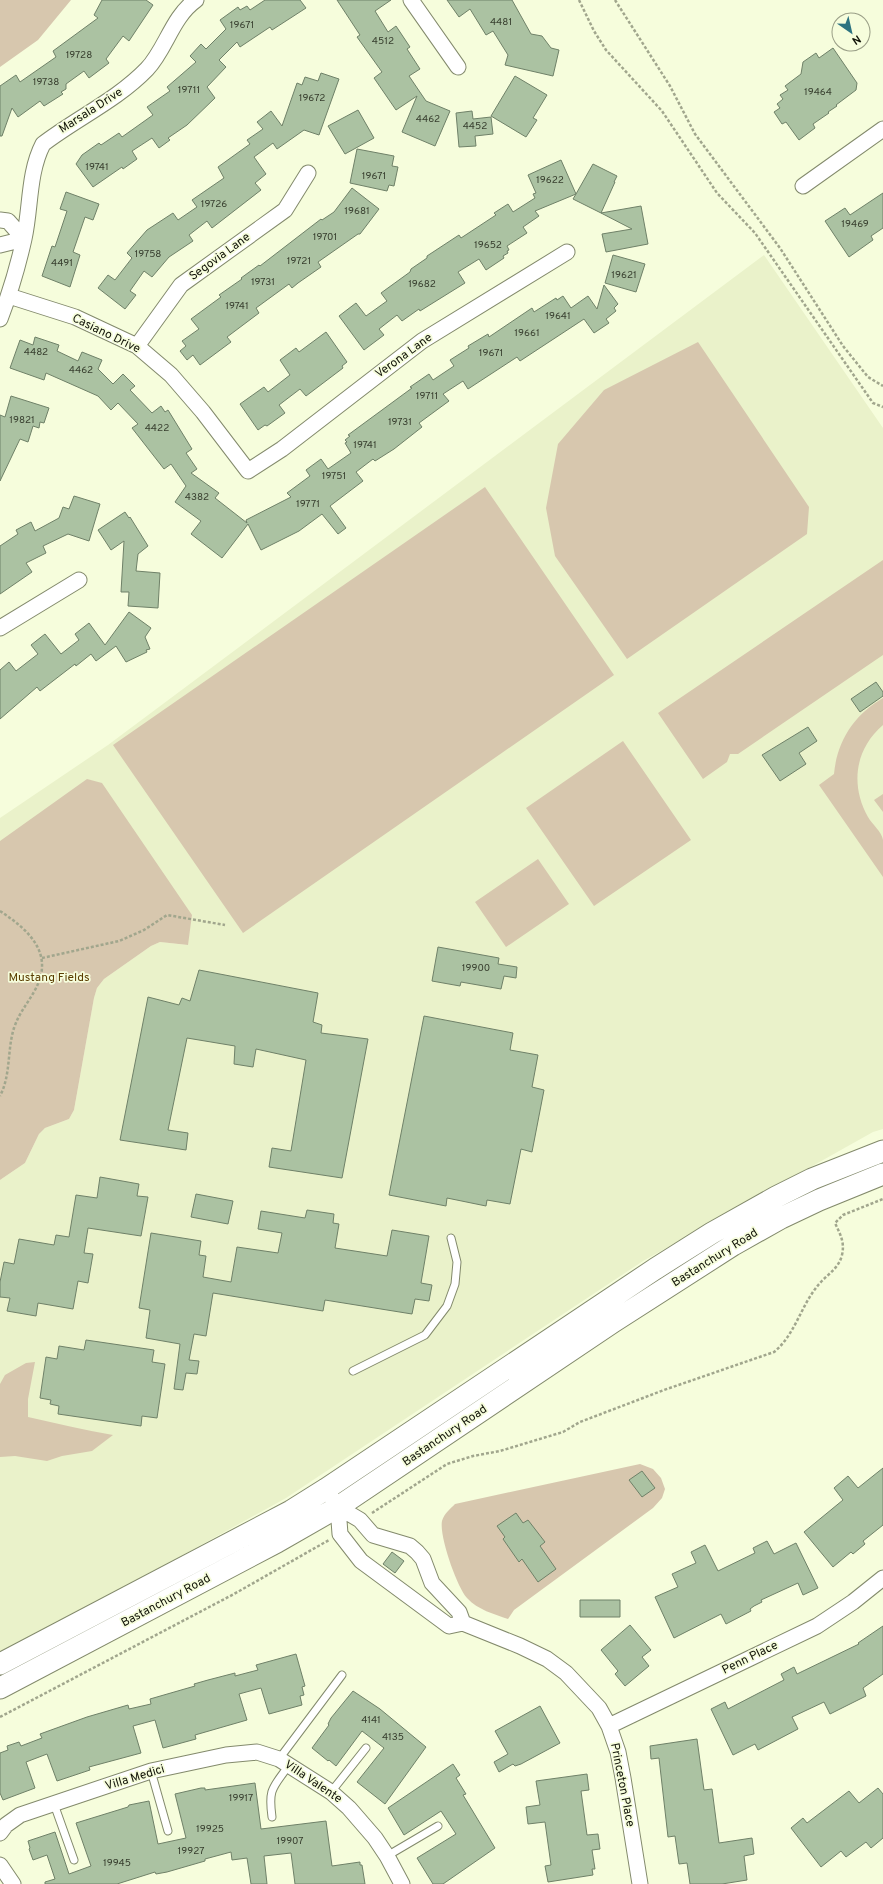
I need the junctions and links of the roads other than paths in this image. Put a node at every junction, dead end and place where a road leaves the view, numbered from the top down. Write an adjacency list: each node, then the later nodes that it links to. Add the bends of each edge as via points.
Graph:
1 (196, 0): 8 (street, Marsala Drive, via 186,7 148,67 129,86 43,144 36,158)
2 (411, 0): 3 (street)
3 (458, 67)
4 (883, 129): 6 (street)
5 (308, 173): 13 (street, Segovia Lane, via 285,210 181,285)
6 (803, 186)
7 (0, 220): 8 (street, via 8,221)
8 (24, 239): 9 (street); 11 (street, Marsala Drive)
9 (0, 245)
10 (567, 252): 14 (street, Verona Lane, via 422,341 282,449)
11 (9, 296): 12 (street, Marsala Drive); 13 (street, Casiano Drive, via 75,317)
12 (0, 319)
13 (137, 346): 14 (street, Casiano Drive, via 176,380)
14 (248, 471)
15 (80, 580): 16 (street)
16 (0, 628)
17 (883, 1151): 21 (main road, Bastanchury Road, via 776,1197)
18 (883, 1162): 20 (main road, via 822,1187 818,1195)
19 (883, 1174): 20 (main road, Bastanchury Road)
20 (819, 1200): 23 (main road, Bastanchury Road, via 733,1245)
21 (737, 1220): 23 (main road, via 732,1232 663,1276 654,1288); 25 (main road, Bastanchury Road, via 655,1269)
22 (450, 1238): 24 (lane, via 457,1262 455,1284 447,1306 425,1335)
23 (656, 1295): 26 (main road, Bastanchury Road)
24 (353, 1371)
25 (326, 1489): 26 (street); 31 (main road, Bastanchury Road, via 291,1511)
26 (338, 1507): 28 (street, via 360,1520 373,1535 410,1546 422,1559); 29 (street, Princeton Place, via 340,1534 361,1562); 33 (main road, Bastanchury Road, via 277,1542)
27 (883, 1578): 34 (street, Penn Place, via 817,1626)
28 (432, 1583): 29 (street); 30 (street, via 458,1612)
29 (415, 1602): 30 (street, Princeton Place, via 449,1626)
30 (463, 1623): 34 (street, Princeton Place, via 547,1659 584,1690 599,1708)
31 (0, 1664)
32 (342, 1675): 36 (lane)
33 (0, 1688)
34 (609, 1726): 49 (street, Princeton Place, via 623,1778)
35 (366, 1748): 38 (lane)
36 (284, 1762): 37 (street, Villa Medici, via 257,1752 226,1755); 38 (street, Villa Valente); 40 (lane, via 269,1799)
37 (151, 1771): 39 (street, Villa Medici); 42 (lane)
38 (331, 1792): 44 (street, Villa Valente, via 350,1808)
39 (54, 1804): 43 (street, Villa Medici, via 20,1815); 45 (lane)
40 (272, 1817)
41 (438, 1826): 44 (lane)
42 (168, 1831)
43 (0, 1833)
44 (387, 1856): 48 (street, Villa Valente)
45 (74, 1860)
46 (0, 1865): 47 (street)
47 (13, 1884)
48 (402, 1884)
49 (640, 1884)

